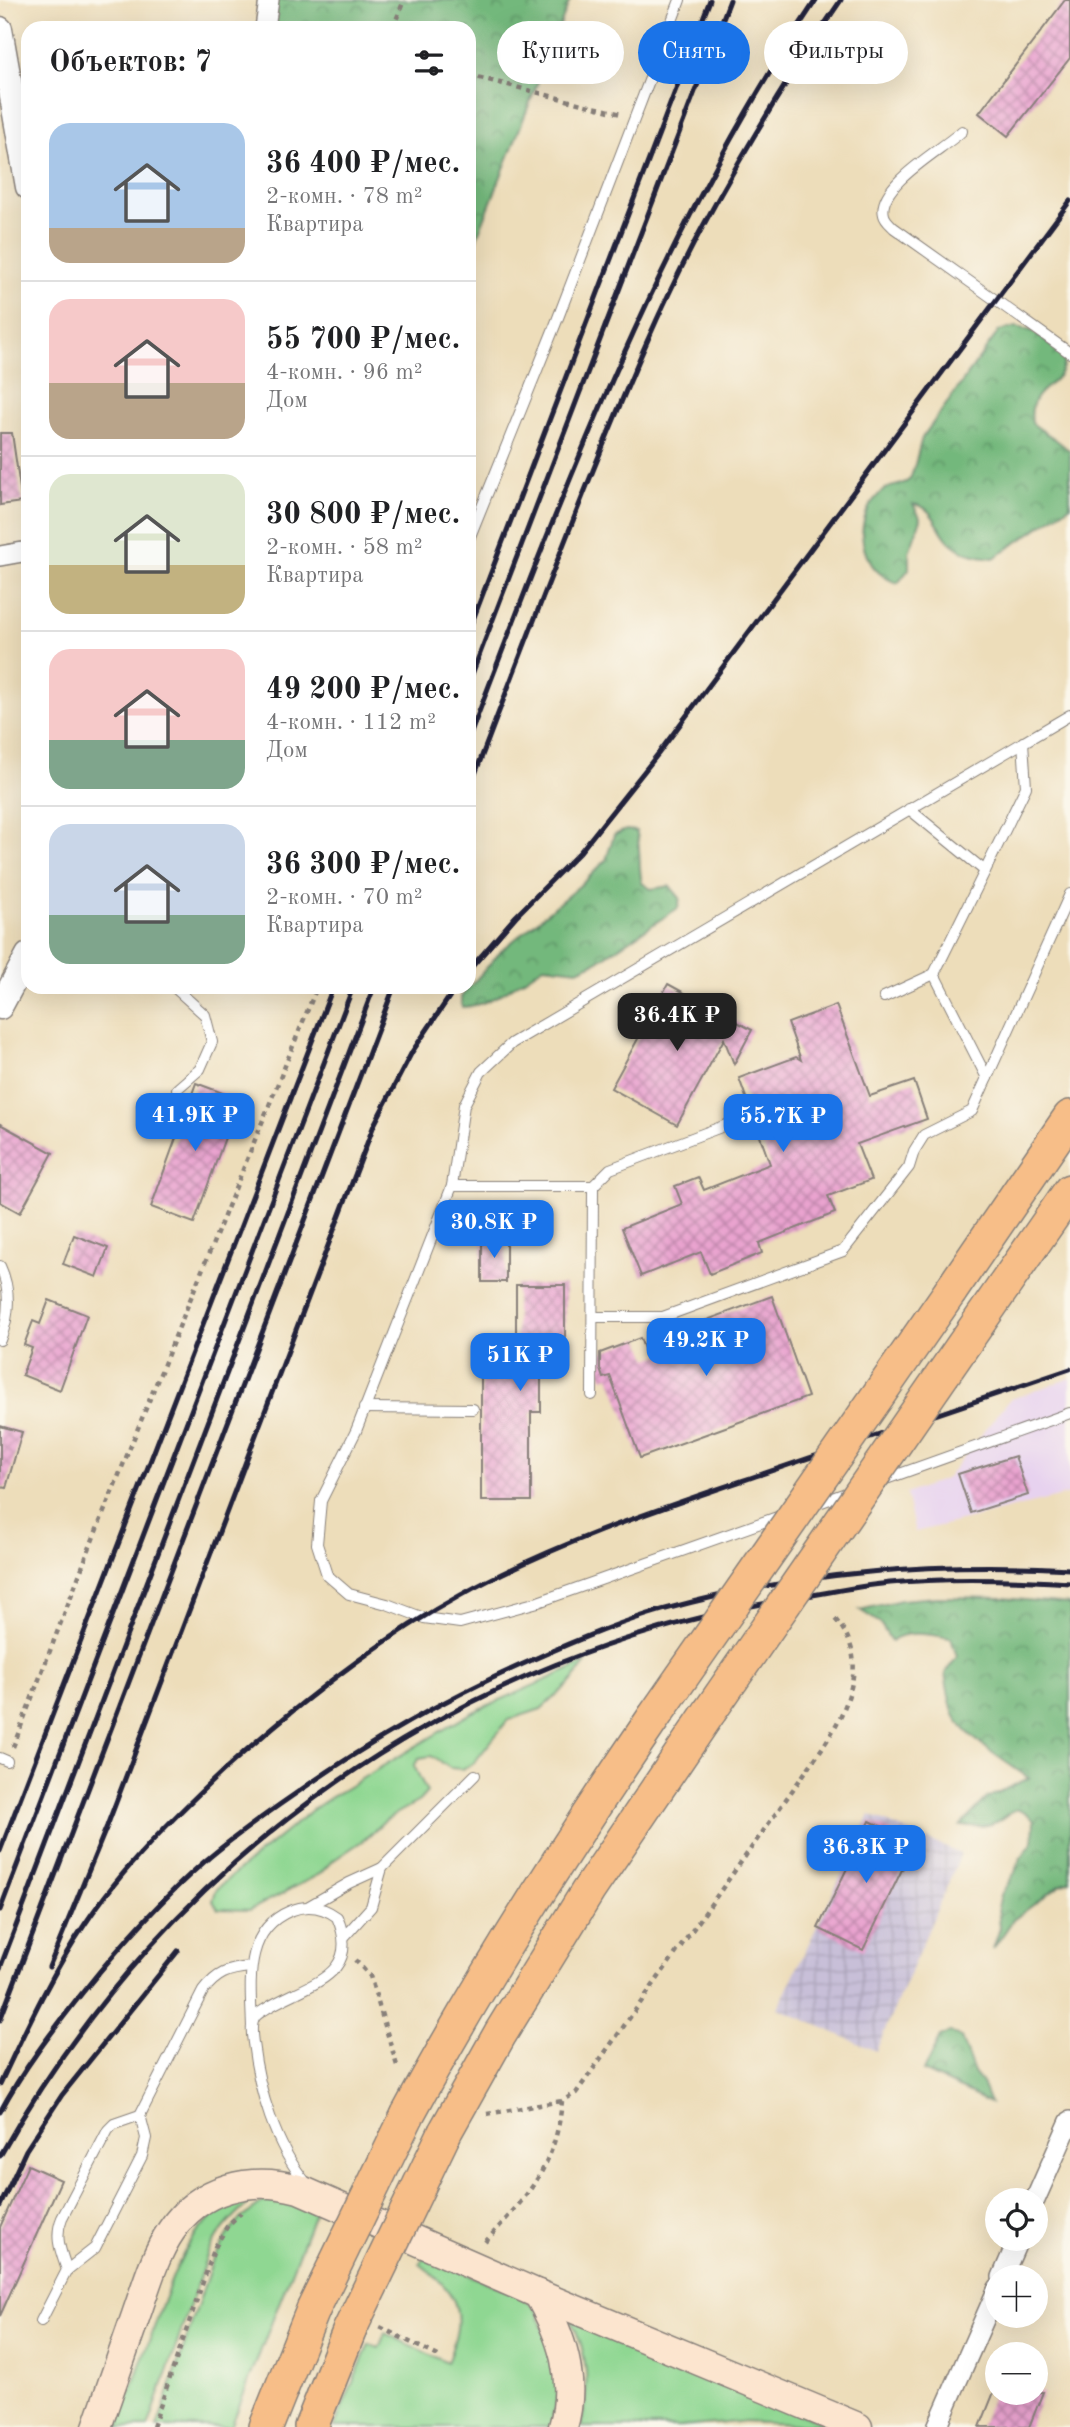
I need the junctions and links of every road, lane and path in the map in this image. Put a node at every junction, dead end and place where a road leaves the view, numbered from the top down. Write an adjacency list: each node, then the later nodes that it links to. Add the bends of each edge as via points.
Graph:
1 (270, 0): 4 (street)
2 (404, 0): 5 (path)
3 (680, 0): 8 (lane)
4 (266, 21)
5 (396, 21)
6 (0, 29): 10 (street)
7 (476, 77): 8 (path)
8 (635, 117): 12 (lane)
9 (961, 131): 11 (lane, via 901,179 883,214 894,228)
10 (21, 148)
11 (1070, 353)
12 (476, 522)
13 (21, 552): 14 (street)
14 (0, 556)
15 (1070, 715): 16 (lane)
16 (1023, 742): 17 (lane); 18 (lane, via 1026,787)
17 (909, 809): 18 (lane); 30 (lane, via 512,1043 481,1072 464,1105)
18 (985, 872): 21 (lane)
19 (1070, 894): 26 (lane)
20 (21, 968): 25 (street)
21 (934, 974): 24 (lane); 26 (lane)
22 (182, 994): 27 (lane, via 205,1015 212,1042 200,1069)
23 (314, 994): 41 (path)
24 (884, 998)
25 (0, 1007)
26 (987, 1078): 34 (lane, via 972,1111 923,1135 909,1167 843,1251 663,1317)
27 (177, 1089)
28 (1070, 1117): 67 (highway, bridge, via 654,1717 497,1958 408,2114 313,2311)
29 (729, 1124): 31 (lane, via 610,1169)
30 (452, 1186): 31 (lane); 37 (lane)
31 (593, 1186): 34 (lane)
32 (1070, 1191): 63 (highway, bridge, via 588,1891 445,2132)
33 (0, 1266): 35 (lane, via 8,1294)
34 (593, 1317): 36 (lane)
35 (0, 1340)
36 (592, 1395)
37 (364, 1408): 38 (lane); 39 (lane, via 321,1501 317,1544 327,1575 349,1594 424,1618 460,1623 576,1589)
38 (473, 1409)
39 (1070, 1413)
40 (833, 1617): 50 (path, via 850,1639 853,1655 852,1689 838,1723 576,2093)
41 (4, 1760)
42 (475, 1774): 43 (lane)
43 (382, 1868): 44 (lane); 45 (lane, via 371,1907)
44 (309, 1906): 45 (lane, via 337,1917); 46 (lane, via 273,1922 257,1942)
45 (344, 1937): 48 (lane, via 341,1958 331,1974 264,2010 255,2017)
46 (250, 1967): 48 (lane); 52 (lane, via 224,1971 203,1991)
47 (370, 1976): 49 (path)
48 (252, 2028): 56 (lane, via 268,2112 299,2174)
49 (398, 2068)
50 (562, 2101): 51 (path); 58 (path, via 560,2129 545,2167)
51 (486, 2114)
52 (140, 2115): 59 (lane, via 146,2138 142,2156 95,2248); 59 (lane, via 108,2130 62,2218 57,2238)
53 (1070, 2121): 54 (street)
54 (1061, 2163): 55 (street)
55 (1043, 2188)
56 (318, 2197): 60 (main road); 65 (main road, via 282,2185 248,2183 215,2193 182,2215 158,2255)
57 (250, 2207): 66 (path, via 229,2225 215,2247)
58 (485, 2242)
59 (67, 2270): 62 (lane)
60 (538, 2294): 69 (main road, via 565,2356 570,2393); 70 (main road)
61 (985, 2318): 71 (street)
62 (41, 2321)
63 (365, 2328): 64 (path); 68 (highway)
64 (442, 2358)
65 (97, 2427)
66 (153, 2427)
67 (266, 2427)
68 (311, 2427)
69 (563, 2427)
70 (858, 2427)
71 (937, 2427)

